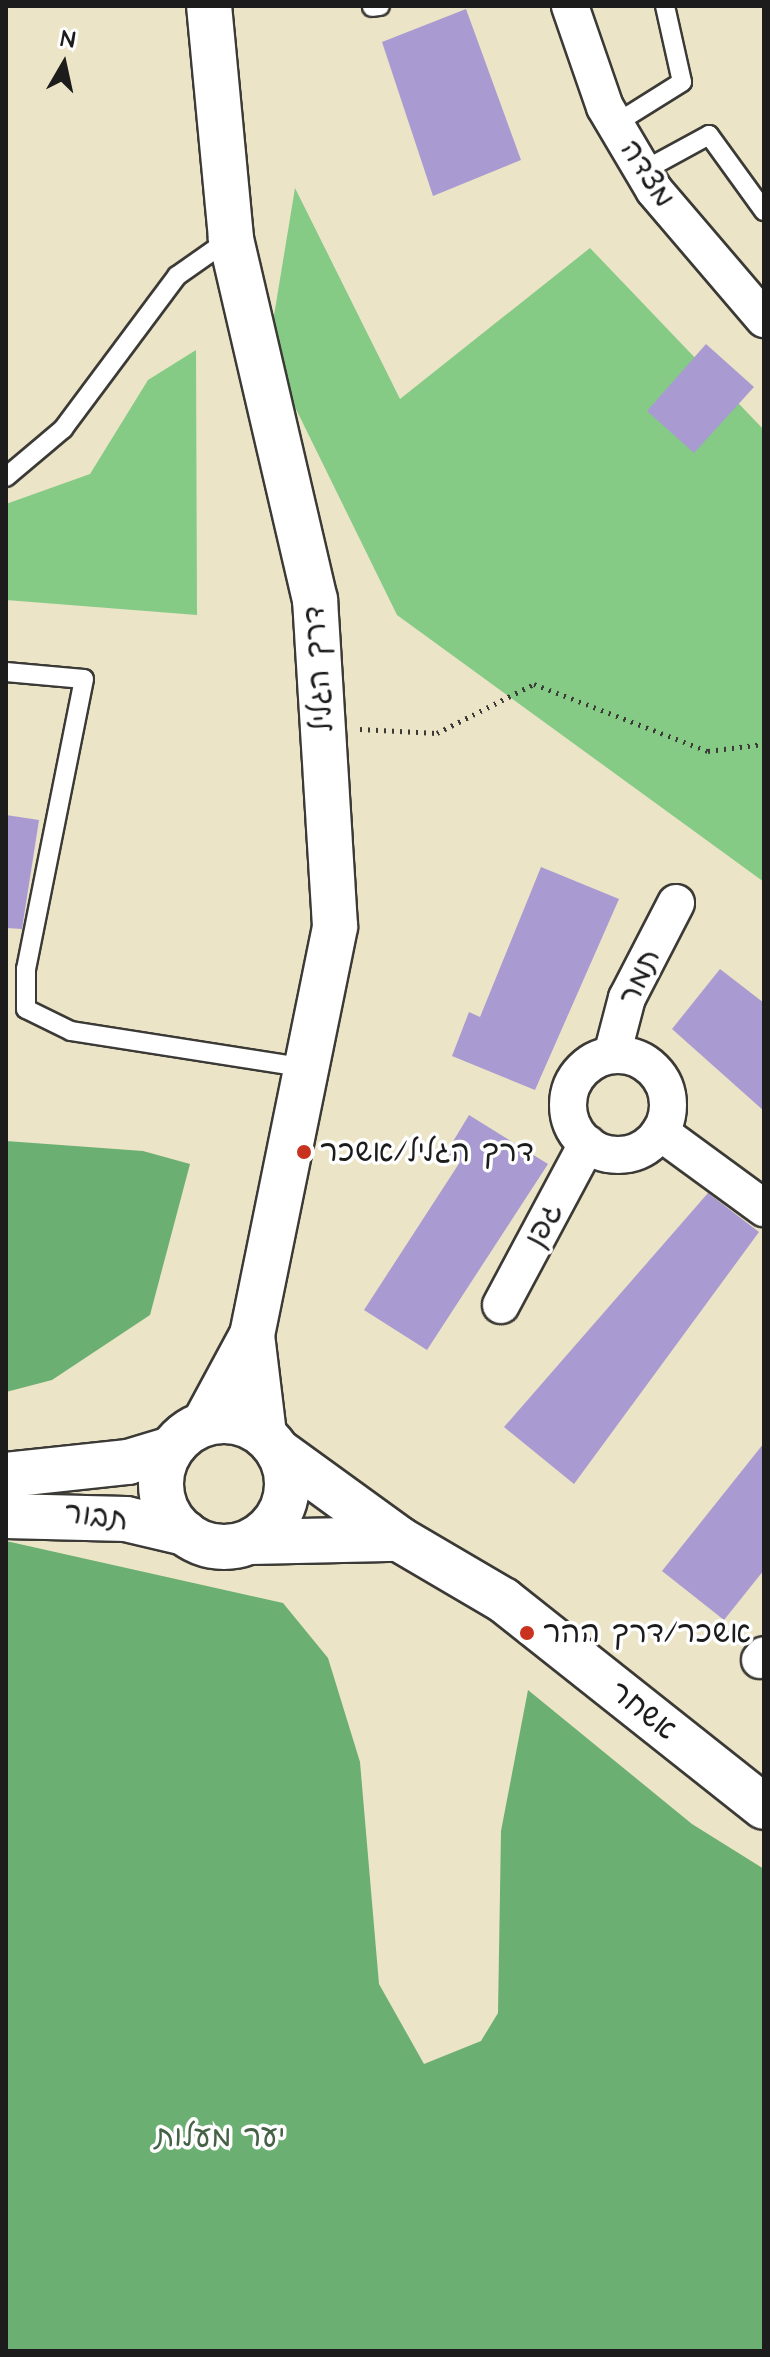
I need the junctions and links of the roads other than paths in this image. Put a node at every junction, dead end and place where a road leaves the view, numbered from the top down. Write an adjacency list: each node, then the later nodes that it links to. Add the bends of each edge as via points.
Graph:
1 (209, 6): 9 (street, דרך הגליל)
2 (380, 6): 5 (lane)
3 (570, 6): 6 (street, מצדה)
4 (665, 6): 6 (lane, via 682,82)
5 (372, 7)
6 (615, 124): 7 (street, מצדה)
7 (643, 171): 8 (lane, via 709,135); 10 (street, מצדה)
8 (764, 211)
9 (231, 238): 11 (lane, via 177,276 63,429); 15 (street, דרך הגליל, via 315,600 335,926)
10 (764, 319)
11 (6, 477)
12 (6, 672): 15 (lane, via 84,679 26,969 26,1009 71,1031)
13 (676, 903): 14 (street, תמר, via 627,998)
14 (612, 1055): 16 (street, via 648,1065 660,1079 667,1115); 17 (street, via 588,1065 571,1085 571,1124)
15 (302, 1067): 20 (street, דרך הגליל)
16 (660, 1132): 17 (street, via 626,1154); 18 (street)
17 (587, 1144): 19 (street, גפן)
18 (764, 1208)
19 (501, 1305)
20 (252, 1335): 21 (street, דרך הגליל); 22 (street, דרך הגליל)
21 (187, 1437): 22 (street, via 244,1424); 23 (street, תבור, via 128,1462); 25 (street, via 161,1485 172,1520)
22 (271, 1443): 26 (street, אשחר); 27 (street, via 286,1471 284,1505)
23 (6, 1475)
24 (6, 1516): 25 (street, תבור, via 126,1519)
25 (185, 1533): 27 (street, via 216,1546)
26 (399, 1539): 27 (street); 28 (street, אשחר, via 503,1600)
27 (250, 1542)
28 (764, 1807)

